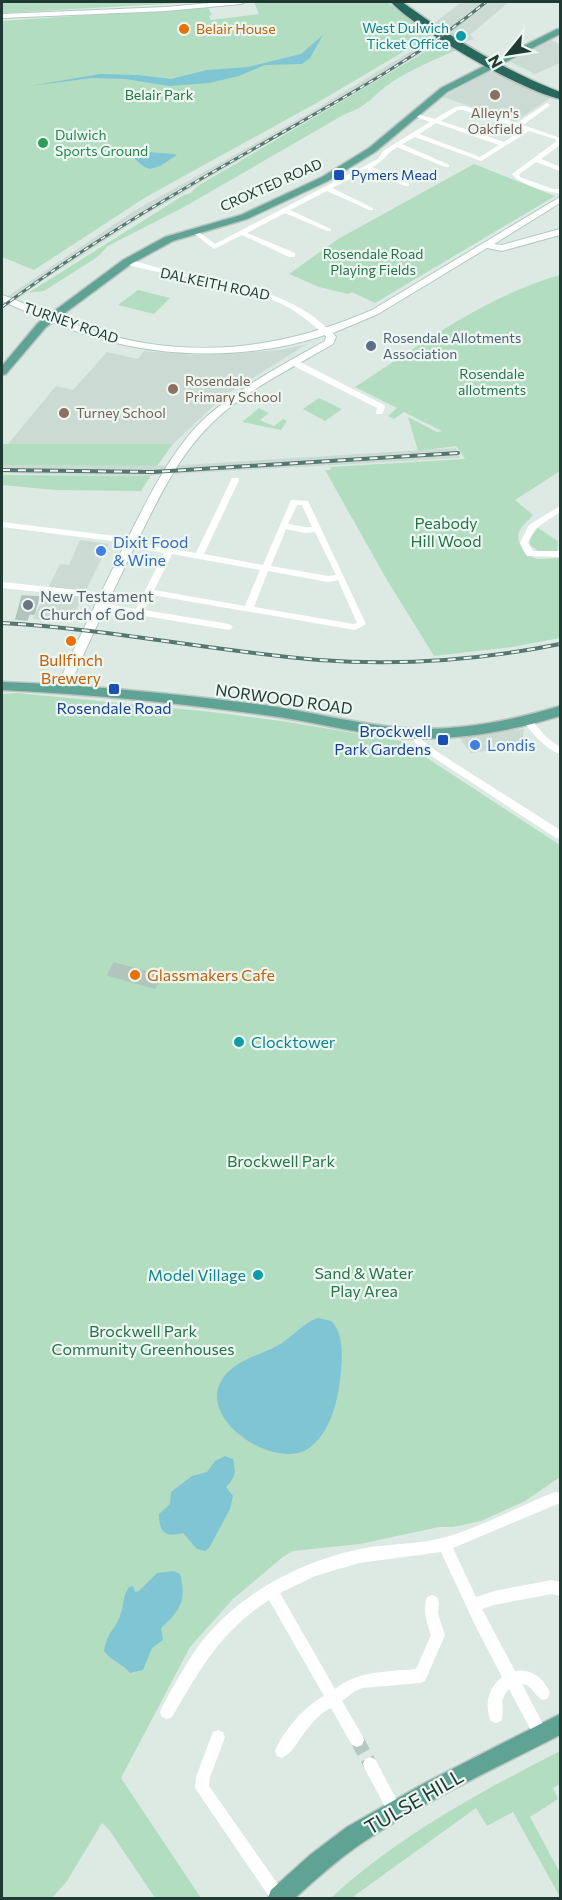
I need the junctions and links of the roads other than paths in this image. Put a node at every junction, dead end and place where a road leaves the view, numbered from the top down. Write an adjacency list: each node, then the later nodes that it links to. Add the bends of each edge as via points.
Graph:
1 (241, 2): 3 (street)
2 (396, 2): 5 (highway)
3 (2, 16)
4 (561, 30): 5 (main road, CROXTED ROAD)
5 (492, 65): 6 (highway); 8 (main road, CROXTED ROAD, via 444,90)
6 (561, 96)
7 (547, 105): 10 (street)
8 (414, 114): 9 (street); 27 (main road, CROXTED ROAD, via 372,150 325,179 244,217)
9 (437, 122): 10 (street, via 460,108); 12 (street); 14 (street)
10 (518, 125): 11 (street)
11 (528, 129): 13 (street); 14 (street)
12 (416, 135): 14 (street, via 481,159); 15 (street)
13 (561, 142): 16 (street)
14 (504, 144)
15 (398, 145): 17 (street); 18 (street)
16 (535, 159): 19 (street); 22 (street, via 515,174 518,178)
17 (447, 166)
18 (366, 167): 20 (street); 21 (street)
19 (561, 169)
20 (406, 185)
21 (326, 188): 24 (street); 25 (street)
22 (561, 191)
23 (561, 200): 28 (street)
24 (371, 208)
25 (284, 210): 26 (street); 30 (street)
26 (329, 230)
27 (194, 231): 30 (street, via 210,249); 34 (main road, CROXTED ROAD)
28 (509, 232): 31 (street); 32 (street)
29 (561, 232): 31 (street)
30 (242, 233): 33 (street)
31 (532, 238): 32 (street, via 502,248)
32 (487, 245): 37 (street, via 375,312)
33 (292, 255)
34 (127, 262): 36 (main road, CROXTED ROAD); 37 (street, DALKEITH ROAD, via 268,295 301,310)
35 (2, 298): 36 (street, TURNEY ROAD)
36 (51, 318): 37 (street, TURNEY ROAD, via 111,338 191,350); 39 (main road, CROXTED ROAD)
37 (323, 338): 38 (street)
38 (293, 362): 40 (street, via 381,407); 46 (street, via 251,387 201,428 157,491)
39 (2, 372)
40 (379, 412)
41 (235, 480): 49 (street)
42 (561, 509): 48 (street, via 532,527 524,543 530,554)
43 (2, 525): 46 (street)
44 (283, 526): 45 (street); 45 (street, via 293,503 300,501 305,503); 50 (street)
45 (317, 529): 51 (street)
46 (131, 543): 47 (street); 54 (street)
47 (169, 551): 49 (street); 53 (street)
48 (561, 554)
49 (199, 556): 50 (street)
50 (265, 568): 51 (street); 55 (street)
51 (341, 578): 55 (street, via 362,622 360,626)
52 (2, 585): 54 (street)
53 (149, 592): 55 (street); 56 (street)
54 (103, 601): 56 (street); 59 (street)
55 (248, 610)
56 (139, 612): 57 (street)
57 (229, 627)
58 (2, 686): 59 (main road, NORWOOD ROAD)
59 (62, 689): 62 (main road, NORWOOD ROAD, via 264,710)
60 (561, 711): 61 (main road, NORWOOD ROAD)
61 (528, 721): 62 (main road, NORWOOD ROAD, via 463,731); 63 (street, via 543,739)
62 (414, 733): 64 (street, via 433,753)
63 (561, 751)
64 (561, 835)
65 (555, 1498): 66 (street)
66 (444, 1544): 68 (street, via 360,1556 312,1569); 70 (street)
67 (561, 1588): 70 (street, via 540,1589)
68 (271, 1591): 73 (street); 74 (street, via 227,1624 203,1652)
69 (432, 1602): 73 (street, via 431,1614 438,1635 420,1676 363,1681)
70 (474, 1605): 71 (street)
71 (511, 1680): 72 (street, via 530,1677); 75 (street, via 494,1697); 77 (street)
72 (543, 1693)
73 (333, 1700): 79 (street); 80 (street, via 318,1707)
74 (167, 1712)
75 (496, 1716)
76 (561, 1724): 77 (main road, TULSE HILL)
77 (540, 1733): 82 (main road, TULSE HILL)
78 (218, 1737): 83 (street, via 202,1788)
79 (357, 1740)
80 (282, 1750)
81 (370, 1764): 82 (street)
82 (395, 1811): 83 (main road, TULSE HILL, via 336,1849)
83 (279, 1899)

